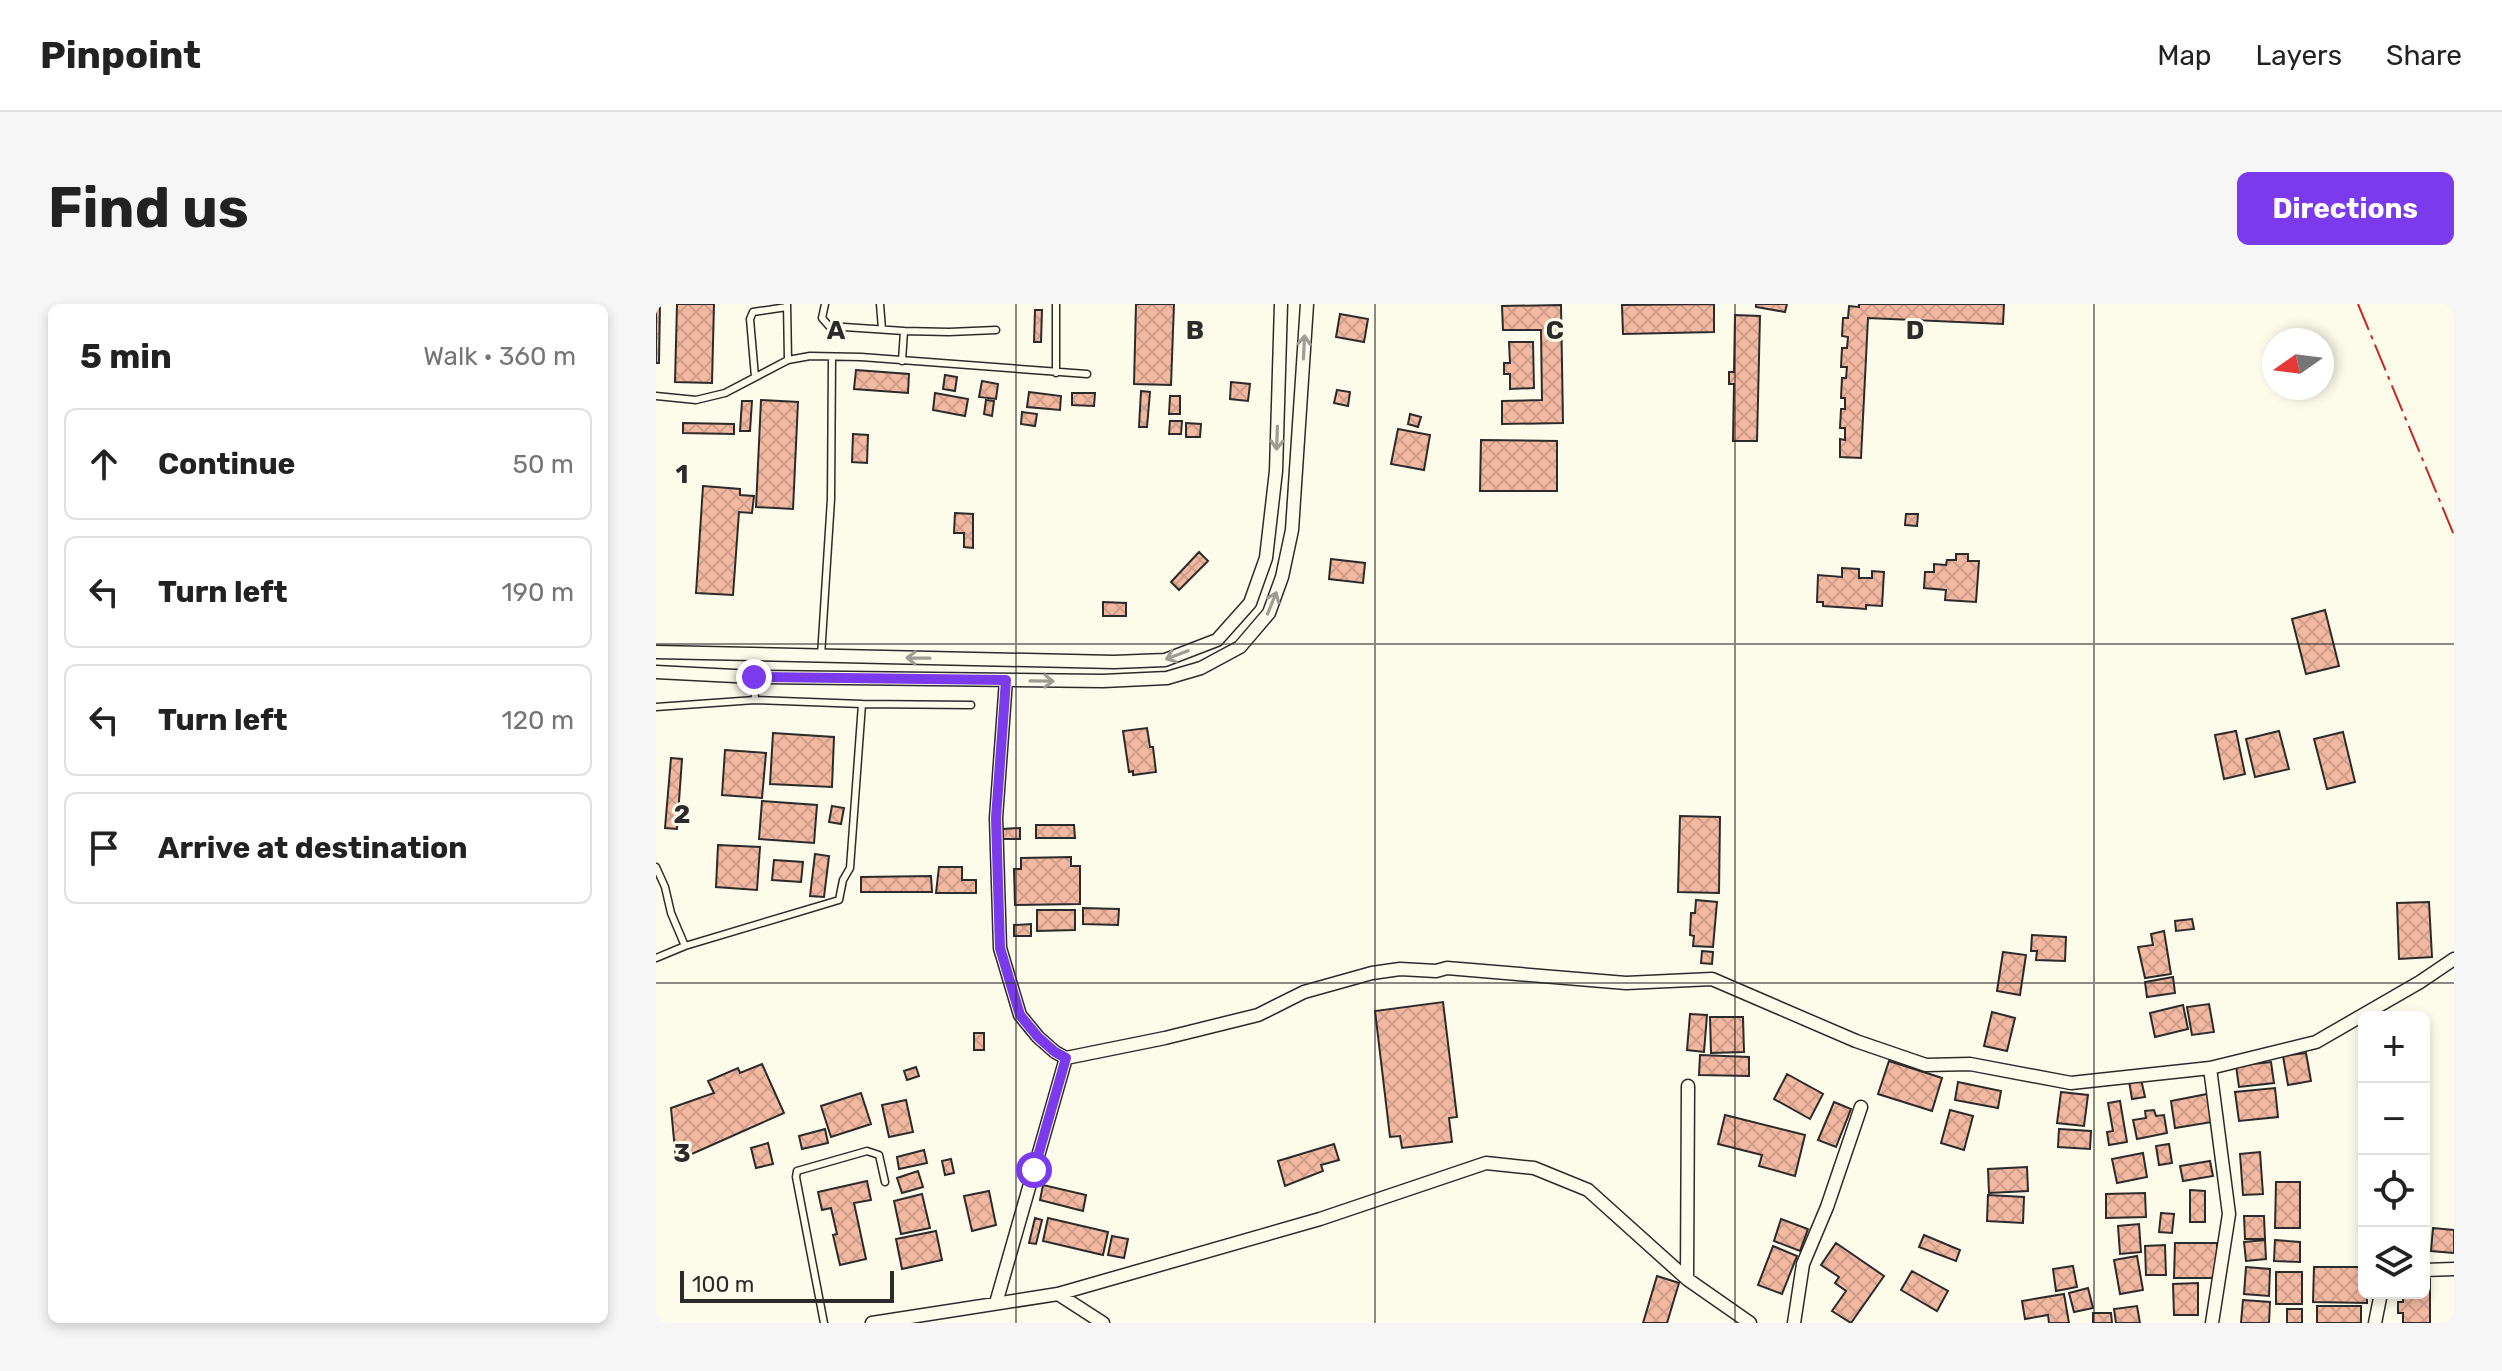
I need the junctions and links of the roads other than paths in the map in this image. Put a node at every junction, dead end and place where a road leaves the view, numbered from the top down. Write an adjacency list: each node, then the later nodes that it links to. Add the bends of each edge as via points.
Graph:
1 (825, 304): 7 (lane, via 822,318 829,326)
2 (880, 304): 7 (lane)
3 (1056, 304): 13 (lane)
4 (1281, 304): 18 (street, one-way to 18, via 1276,471 1266,558 1250,603 1217,640 1165,660)
5 (1307, 304): 21 (street, one-way to 5, via 1167,678 1201,668 1240,647 1269,613 1292,530)
6 (787, 306): 11 (lane); 15 (lane, via 753,312)
7 (882, 329): 9 (lane)
8 (996, 330): 9 (lane)
9 (904, 331): 12 (lane)
10 (832, 357): 11 (lane); 12 (lane); 18 (lane, via 831,499)
11 (788, 360): 15 (lane)
12 (902, 361): 13 (lane)
13 (1056, 373): 14 (lane)
14 (1087, 374)
15 (755, 377): 16 (lane, via 725,393 696,400)
16 (656, 396)
17 (656, 652): 18 (street)
18 (821, 656)
19 (656, 672): 20 (street)
20 (754, 677): 21 (street); 22 (lane)
21 (1006, 680): 30 (street, via 996,818 1000,948 1020,1015)
22 (755, 700): 23 (lane); 25 (lane)
23 (862, 704): 24 (lane); 27 (lane, via 850,868 839,900)
24 (971, 705)
25 (656, 707)
26 (656, 867): 27 (lane)
27 (685, 946): 28 (lane)
28 (656, 958)
29 (2454, 959): 31 (street, via 2316,1042)
30 (1066, 1058): 31 (street, via 1258,1015 1304,992 1372,973 1447,968 1626,983 1712,979 1926,1065 1970,1064 2071,1083); 40 (street)
31 (2210, 1068): 46 (street, via 2229,1214)
32 (1688, 1086): 37 (street)
33 (1861, 1107): 45 (street, via 1803,1264)
34 (885, 1182): 41 (lane, via 879,1155 873,1152 797,1171)
35 (2454, 1269): 36 (street)
36 (2430, 1270)
37 (1687, 1279): 38 (street, via 1588,1190 1534,1168 1486,1163 1320,1219); 44 (street)
38 (1058, 1294): 40 (street); 43 (street)
39 (2380, 1299): 47 (street)
40 (996, 1303): 42 (street)
41 (824, 1323)
42 (872, 1323)
43 (1103, 1323)
44 (1750, 1323)
45 (1794, 1323)
46 (2212, 1323)
47 (2375, 1323)

